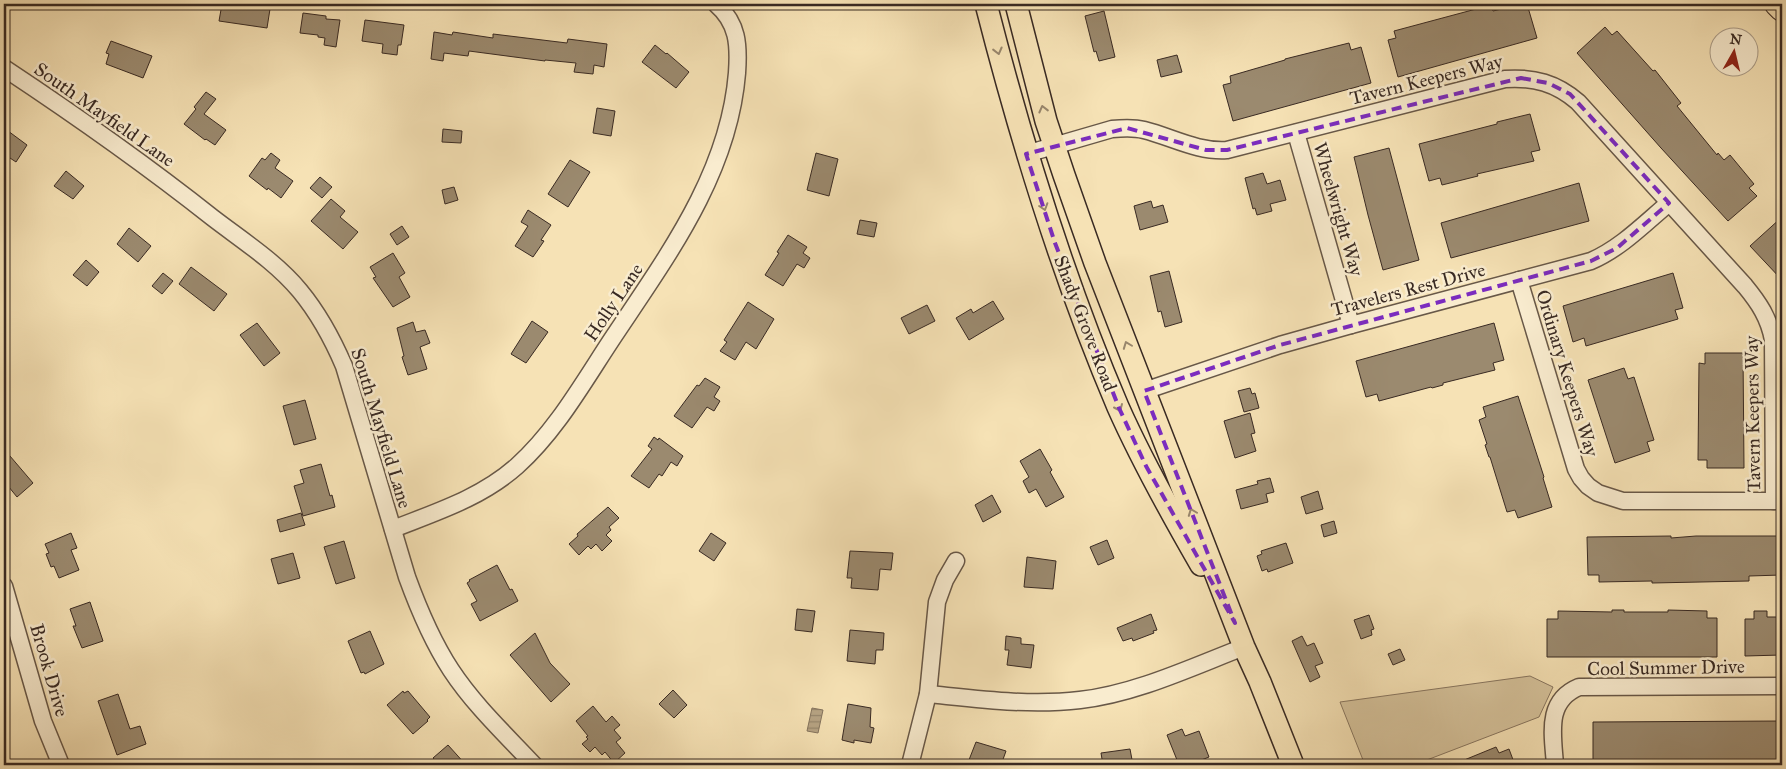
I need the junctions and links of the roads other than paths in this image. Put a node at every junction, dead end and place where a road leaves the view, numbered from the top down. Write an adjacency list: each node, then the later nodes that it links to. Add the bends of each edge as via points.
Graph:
1 (986, 4): 9 (main road, Shady Grove Road, one-way to 9)
2 (1016, 4): 8 (main road, Shady Grove Road, one-way to 2)
3 (1777, 4): 5 (highway)
4 (721, 8): 15 (street, Holly Lane, via 734,28 737,62 729,123 700,199 671,251 536,447 500,480 477,494)
5 (1782, 9)
6 (4, 68): 15 (street, South Mayfield Lane, via 189,199 277,268 299,290 333,339 344,366)
7 (1296, 132): 8 (street, Tavern Keepers Way, via 1217,151 1142,129 1127,128 1112,129); 10 (street, Tavern Keepers Way, via 1505,79 1534,79 1560,88 1578,102); 12 (street, Wheelwright Way)
8 (1054, 146): 9 (street, Tavern Keepers Way); 13 (main road, Shady Grove Road, one-way to 8)
9 (1026, 154): 18 (main road, Shady Grove Road, one-way to 18, via 1060,260 1119,408 1146,466)
10 (1669, 203): 11 (street, Travelers Rest Drive, via 1605,255); 14 (street, Tavern Keepers Way, via 1745,286 1763,310 1772,330)
11 (1518, 280): 12 (street, Travelers Rest Drive); 14 (street, Ordinary Keepers Way, via 1576,469 1588,486 1610,498 1630,501)
12 (1350, 325): 13 (street, Travelers Rest Drive)
13 (1144, 391): 18 (main road, Shady Grove Road, one-way to 13)
14 (1778, 501)
15 (393, 529): 23 (street, South Mayfield Lane, via 417,606 442,656 488,716)
16 (956, 561): 21 (street, via 937,602)
17 (4, 586): 22 (street, Brook Drive, via 38,705)
18 (1235, 623): 19 (main road, Shady Grove Road)
19 (1244, 647): 21 (street, via 1119,693 1081,700 1033,703); 25 (main road, Shady Grove Road)
20 (1782, 686): 26 (street, Cool Summer Drive, via 1579,687 1569,691 1556,709 1553,734)
21 (928, 694): 24 (street)
22 (61, 765)
23 (534, 765)
24 (910, 765)
25 (1292, 765)
26 (1555, 765)

